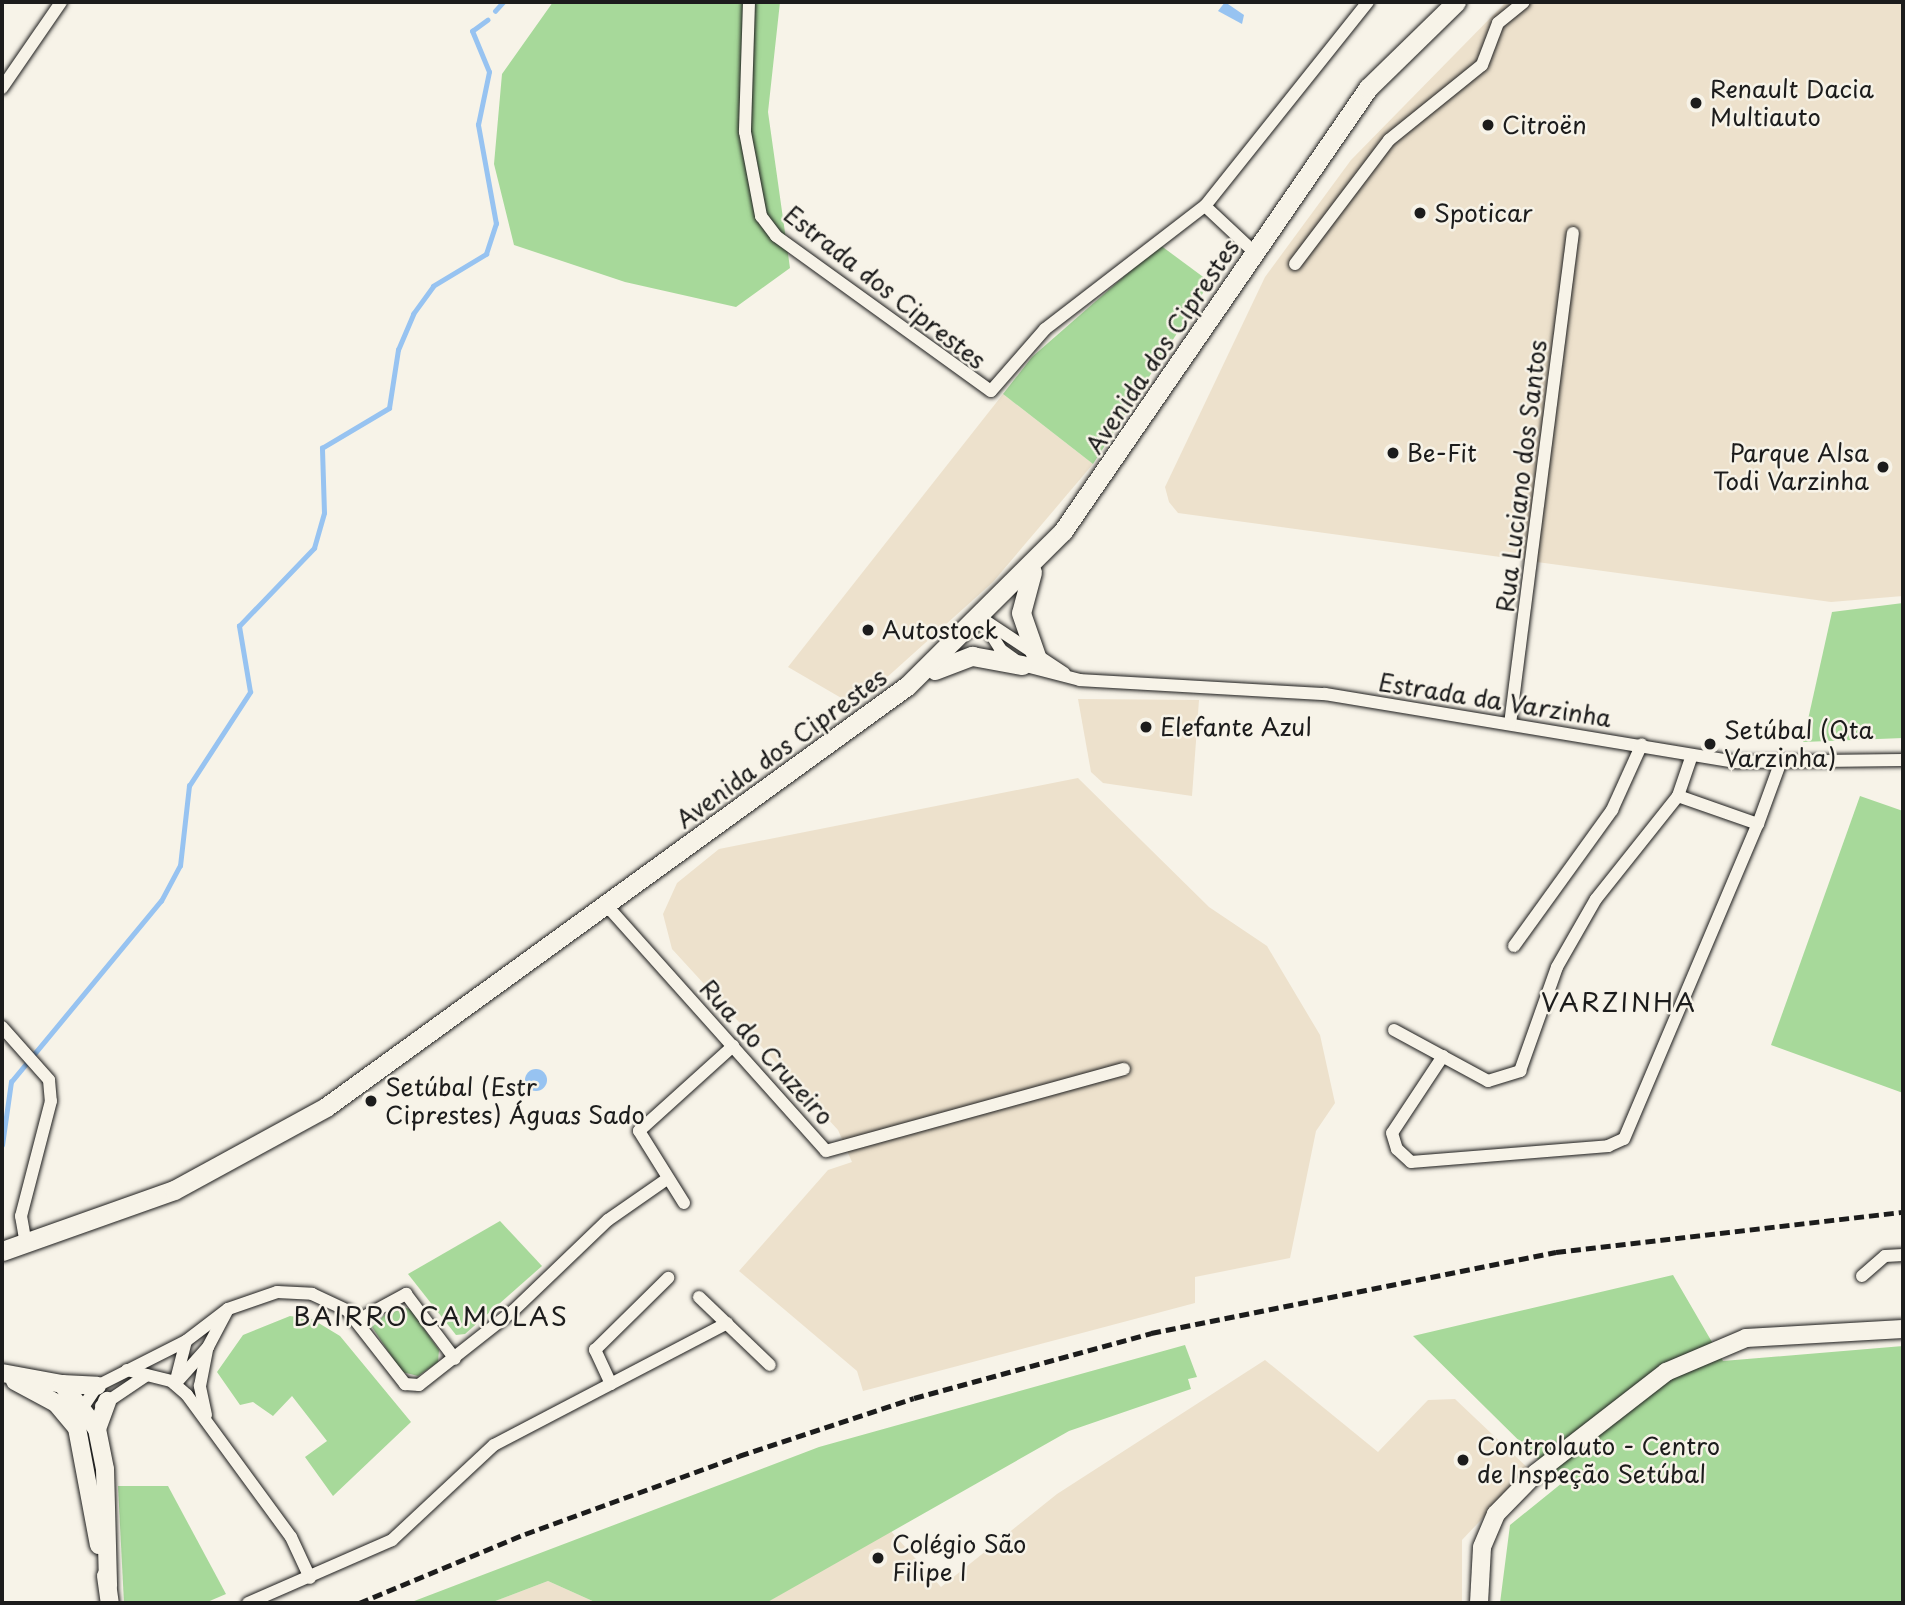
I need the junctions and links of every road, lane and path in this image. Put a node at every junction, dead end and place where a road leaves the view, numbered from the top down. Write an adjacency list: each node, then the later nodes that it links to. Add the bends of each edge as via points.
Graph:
1 (61, 2): 6 (street)
2 (749, 2): 7 (street, Estrada dos Ciprestes, via 746,132 761,216 776,236 839,276 975,386 991,391 1002,385 1045,329)
3 (1368, 2): 7 (street, Estrada dos Ciprestes)
4 (1456, 2): 9 (main road, Avenida dos Ciprestes, via 1368,88)
5 (1524, 2): 10 (street, via 1498,23 1482,65 1390,140)
6 (2, 89)
7 (1205, 206): 9 (street)
8 (1573, 233): 15 (street, Rua Luciano dos Santos)
9 (1255, 253): 11 (main road, Avenida dos Ciprestes, via 1096,488)
10 (1295, 264)
11 (1042, 556): 12 (main road, Avenida dos Ciprestes); 13 (main road, via 1023,588 1021,612)
12 (981, 618): 13 (street, Estrada da Varzinha, via 1000,649); 14 (main road, Avenida dos Ciprestes)
13 (1029, 661): 14 (main road, via 963,656); 15 (street, Estrada da Varzinha, via 1080,680 1325,694)
14 (907, 686): 22 (main road, Avenida dos Ciprestes)
15 (1510, 724): 16 (street, Estrada da Varzinha)
16 (1642, 744): 17 (street, Estrada da Varzinha); 23 (street, via 1612,810)
17 (1692, 755): 19 (street, Estrada da Varzinha); 20 (street)
18 (1903, 760): 19 (street, Estrada da Varzinha)
19 (1780, 764): 21 (street)
20 (1678, 796): 21 (street); 27 (street, via 1596,899 1558,967 1520,1071 1488,1081)
21 (1758, 824): 27 (street, via 1624,1139 1608,1146 1411,1162 1397,1149 1392,1133)
22 (608, 907): 26 (street, Rua do Cruzeiro); 31 (main road, Avenida dos Ciprestes, via 290,1128 174,1190)
23 (1514, 946)
24 (2, 1027): 31 (street, via 45,1073 51,1101 21,1216)
25 (1394, 1030): 27 (street)
26 (733, 1046): 28 (street, Rua do Cruzeiro, via 827,1151); 29 (street, via 640,1128)
27 (1443, 1056)
28 (1124, 1069)
29 (667, 1179): 30 (street); 43 (street, via 608,1220)
30 (684, 1203)
31 (26, 1244): 32 (main road, Avenida dos Ciprestes)
32 (2, 1251)
33 (1903, 1255): 34 (street, via 1885,1256)
34 (1862, 1276)
35 (668, 1278): 50 (street, via 596,1350)
36 (699, 1297): 39 (street)
37 (228, 1309): 38 (street, via 291,1291 318,1296); 41 (street); 42 (street)
38 (358, 1320): 43 (street, via 406,1294); 43 (street, via 407,1385 419,1385)
39 (727, 1324): 44 (street); 50 (street)
40 (1903, 1329): 58 (main road, via 1746,1338 1666,1372 1536,1473 1496,1514 1482,1547)
41 (186, 1341): 45 (street); 49 (street)
42 (208, 1347): 49 (street); 53 (street, via 200,1386)
43 (455, 1359)
44 (770, 1365)
45 (127, 1370): 47 (street); 51 (street)
46 (2, 1374): 48 (main road); 52 (main road)
47 (147, 1375): 49 (street); 51 (street)
48 (62, 1384): 51 (main road); 52 (main road)
49 (175, 1384): 53 (street)
50 (611, 1384): 55 (street, via 494,1445 392,1540)
51 (102, 1393): 52 (street); 54 (main road)
52 (78, 1414): 54 (main road); 56 (main road)
53 (208, 1421): 55 (street, via 291,1537)
54 (97, 1429): 56 (main road, via 106,1480)
55 (310, 1578): 57 (street)
56 (109, 1595)
57 (248, 1603)
58 (1479, 1603)

